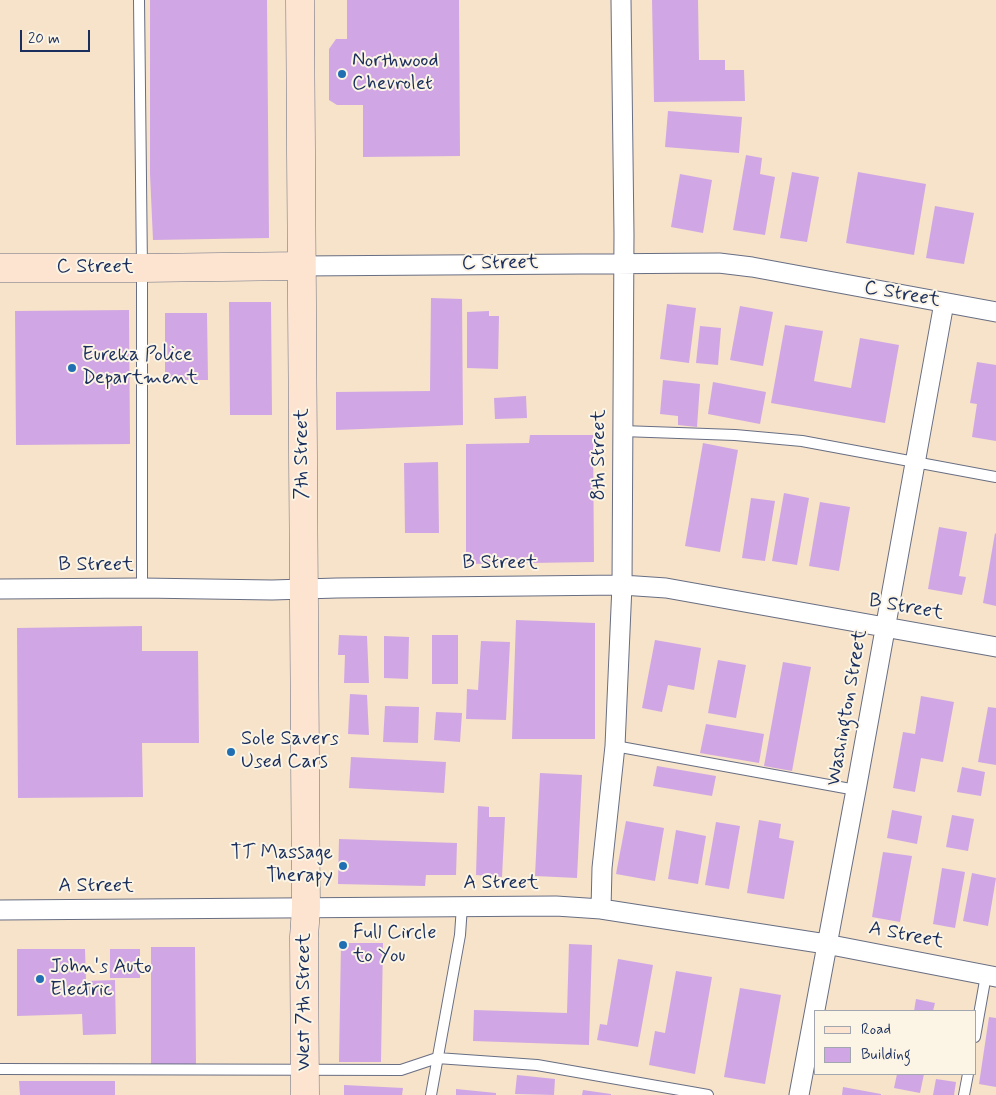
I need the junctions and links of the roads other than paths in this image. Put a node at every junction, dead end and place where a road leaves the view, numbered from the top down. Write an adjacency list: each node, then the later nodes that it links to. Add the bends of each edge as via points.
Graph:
1 (139, 0): 7 (lane)
2 (300, 0): 5 (street, 7th Street)
3 (621, 0): 4 (street, 8th Street)
4 (623, 262): 5 (street, C Street); 8 (street, C Street, via 719,263 752,267); 10 (street, 8th Street)
5 (302, 266): 7 (street, C Street); 16 (street, 7th Street)
6 (0, 268): 7 (street, C Street)
7 (142, 268): 14 (lane)
8 (944, 303): 9 (street, C Street); 11 (street, Washington Street)
9 (996, 312)
10 (622, 431): 11 (lane, via 802,441); 13 (street, 8th Street)
11 (915, 463): 12 (lane); 17 (street, Washington Street)
12 (996, 477)
13 (622, 585): 16 (street, B Street); 17 (street, B Street, via 666,588); 19 (street, 8th Street)
14 (142, 588): 15 (street, B Street); 16 (street, B Street)
15 (0, 589)
16 (304, 590): 22 (street, 7th Street)
17 (885, 628): 18 (street, B Street); 20 (street, Washington Street)
18 (996, 647)
19 (615, 746): 20 (lane); 23 (street, 8th Street, via 602,868)
20 (856, 790): 25 (street, Washington Street)
21 (462, 906): 22 (street, A Street); 23 (street, A Street); 30 (lane, via 460,935)
22 (306, 908): 24 (street, A Street); 33 (street, West 7th Street)
23 (601, 909): 25 (street, A Street)
24 (0, 910)
25 (826, 944): 26 (street, A Street); 27 (street, Washington Street)
26 (991, 976): 29 (lane)
27 (814, 1010)
28 (814, 1011): 36 (street, Washington Street)
29 (976, 1033)
30 (437, 1058): 33 (lane, via 401,1070); 34 (lane); 35 (lane, via 537,1065)
31 (0, 1069): 33 (lane)
32 (968, 1075): 37 (lane)
33 (305, 1082)
34 (430, 1095)
35 (708, 1095)
36 (799, 1095)
37 (964, 1095)

